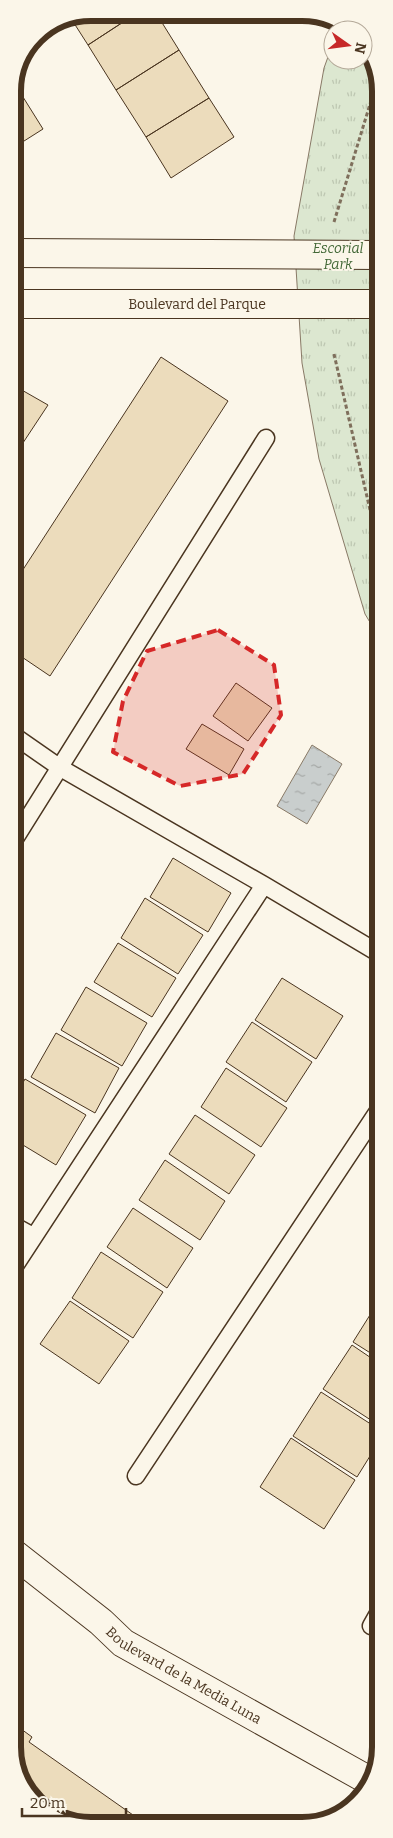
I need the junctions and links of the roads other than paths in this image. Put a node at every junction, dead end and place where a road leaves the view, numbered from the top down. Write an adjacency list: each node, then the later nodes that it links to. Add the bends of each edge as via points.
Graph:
1 (21, 253): 2 (street)
2 (372, 255)
3 (21, 304): 4 (street, Boulevard del Parque)
4 (372, 304)
5 (266, 438): 7 (lane)
6 (21, 741): 7 (lane)
7 (60, 768): 8 (lane); 9 (lane)
8 (21, 829)
9 (264, 885): 10 (lane); 13 (lane)
10 (372, 949)
11 (372, 1120): 15 (lane)
12 (21, 1229): 13 (lane)
13 (34, 1236): 14 (lane)
14 (21, 1256)
15 (136, 1476)
16 (21, 1559): 17 (street, Boulevard de la Media Luna, via 123,1643)
17 (365, 1778)

